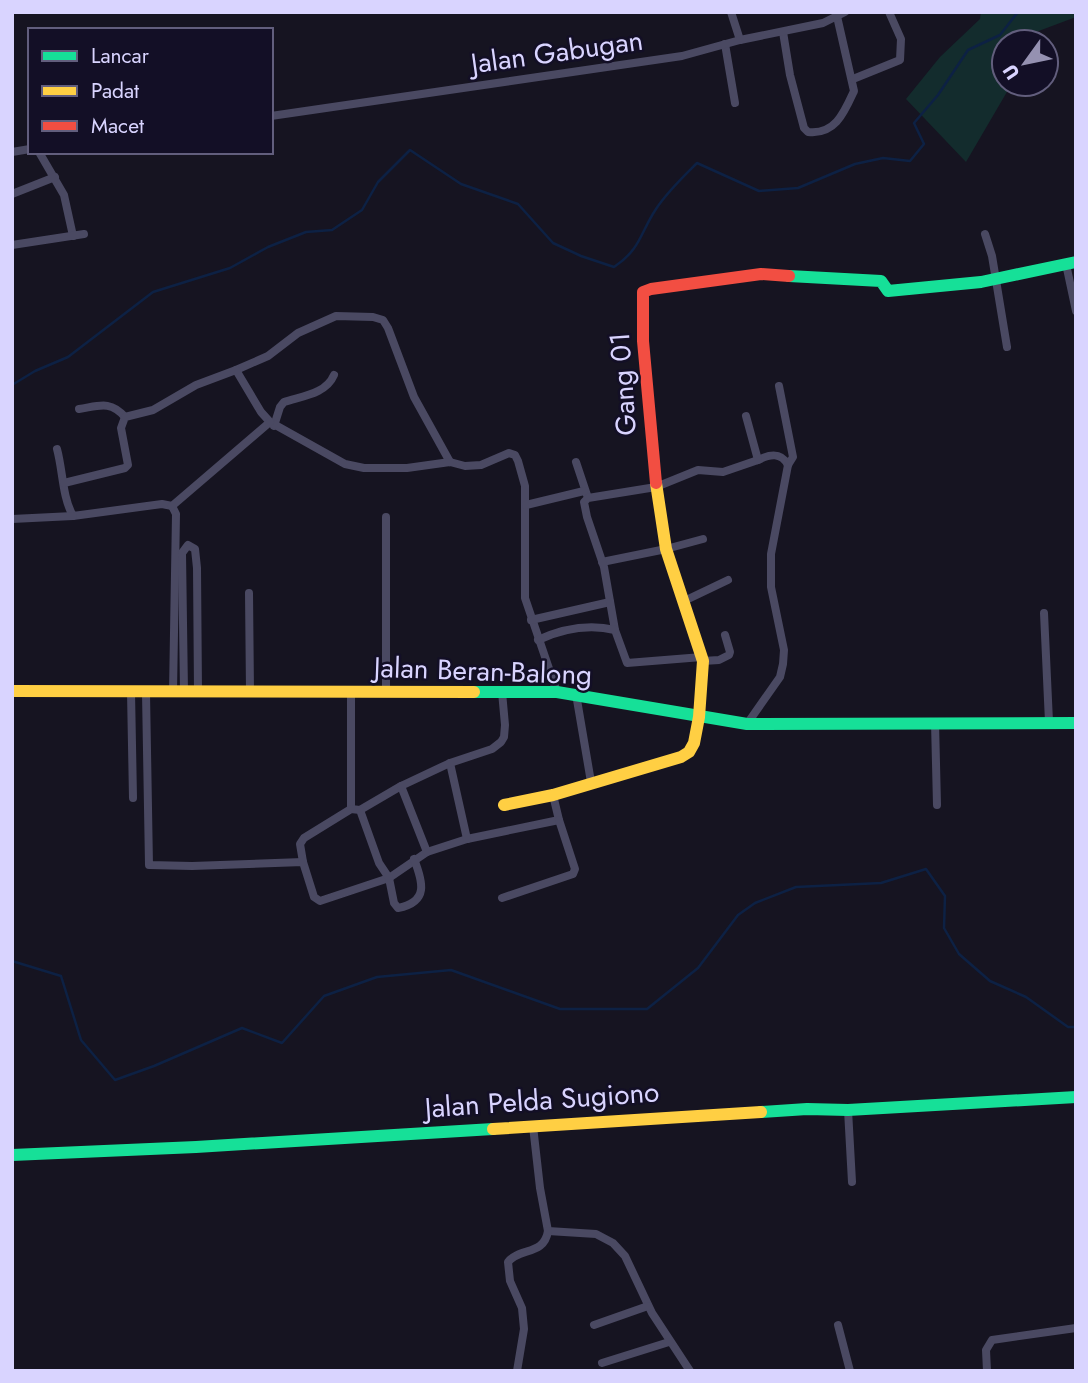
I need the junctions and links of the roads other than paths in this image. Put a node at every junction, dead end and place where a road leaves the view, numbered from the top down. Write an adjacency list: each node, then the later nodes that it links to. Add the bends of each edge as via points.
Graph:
1 (731, 12): 5 (street)
2 (889, 12): 7 (street, via 901,39 900,60)
3 (839, 14): 4 (street, Jalan Gabugan, via 823,23); 7 (street)
4 (783, 32): 5 (street, Jalan Gabugan); 7 (street, via 796,99 808,132 830,130 851,99)
5 (740, 40): 6 (street, Jalan Gabugan)
6 (725, 44): 8 (street); 9 (street, Jalan Gabugan, via 682,56)
7 (853, 79)
8 (735, 103)
9 (273, 116)
10 (40, 154): 11 (street)
11 (55, 177): 12 (street); 15 (street)
12 (12, 194)
13 (84, 234): 15 (street)
14 (985, 234): 18 (street)
15 (73, 236): 16 (street)
16 (12, 245)
17 (1071, 263): 18 (street); 19 (street)
18 (995, 279): 20 (street); 34 (street, Gang 01, via 888,291 881,281 761,274 643,292)
19 (1076, 311)
20 (1007, 347)
21 (236, 370): 26 (street, via 196,385 153,410); 27 (street); 31 (street, via 336,316 383,320 414,397)
22 (334, 375): 27 (street, via 324,389 284,402)
23 (779, 386): 32 (street, via 793,450)
24 (79, 409): 26 (street, via 108,405)
25 (746, 416): 29 (street)
26 (125, 417): 33 (street, via 121,431 128,462 125,468)
27 (272, 424): 31 (street, via 354,466 407,468); 37 (street)
28 (57, 449): 33 (street)
29 (758, 460): 32 (street, via 775,455); 34 (street, via 723,472 698,470)
30 (576, 461): 35 (street)
31 (450, 462): 36 (street, via 481,465 509,453 515,455)
32 (788, 465): 69 (street, via 771,554 771,587 783,664 780,677)
33 (64, 483): 38 (street)
34 (656, 486): 35 (street); 42 (street, Gang 01)
35 (586, 494): 36 (street); 43 (street, via 583,505)
36 (526, 505): 49 (street, via 525,598)
37 (172, 506): 38 (street, via 162,503); 56 (street, via 176,514)
38 (73, 516): 40 (street)
39 (386, 517): 60 (street)
40 (12, 519)
41 (703, 538): 42 (street)
42 (666, 549): 43 (street); 46 (street, Gang 01)
43 (602, 562): 47 (street)
44 (728, 580): 46 (street)
45 (249, 593): 58 (street)
46 (684, 601): 53 (street, Gang 01)
47 (610, 602): 49 (street); 50 (street)
48 (1044, 613): 67 (street)
49 (531, 620): 52 (street)
50 (615, 630): 52 (street, via 591,625); 53 (street, via 627,663)
51 (725, 635): 53 (street, via 729,655)
52 (538, 640): 62 (street)
53 (703, 659): 65 (street, Gang 01)
54 (12, 691): 55 (street, Jalan Beran-Balong)
55 (131, 692): 63 (street, Jalan Beran-Balong); 74 (street)
56 (178, 692): 57 (street, Jalan Beran-Balong); 57 (street, via 182,552 187,545 195,550 197,568); 63 (street, Jalan Beran-Balong)
57 (198, 692): 58 (street, Jalan Beran-Balong)
58 (250, 692): 59 (street, Jalan Beran-Balong)
59 (351, 692): 60 (street, Jalan Beran-Balong); 77 (street)
60 (386, 692): 61 (street, Jalan Beran-Balong)
61 (502, 692): 62 (street, Jalan Beran-Balong); 70 (street, via 504,737 492,749)
62 (557, 692): 64 (street, Jalan Beran-Balong)
63 (146, 693): 82 (street, via 148,864)
64 (576, 694): 65 (street, Jalan Beran-Balong); 71 (street)
65 (699, 717): 69 (street, Jalan Beran-Balong); 71 (street, Gang 01, via 694,743 681,757)
66 (935, 722): 67 (street, Jalan Beran-Balong); 69 (street, Jalan Beran-Balong); 75 (street)
67 (1049, 722): 68 (street, Jalan Beran-Balong)
68 (1076, 723)
69 (747, 724)
70 (450, 763): 72 (street); 79 (street)
71 (591, 782): 73 (street, Gang 01)
72 (401, 786): 77 (street); 80 (street)
73 (553, 794): 76 (street, Gang 01); 78 (street)
74 (133, 798)
75 (937, 805)
76 (504, 806)
77 (356, 810): 82 (street, via 304,838 300,844); 83 (street)
78 (559, 820): 79 (street); 84 (street, via 573,874)
79 (467, 839): 80 (street)
80 (427, 852): 81 (street)
81 (414, 859): 83 (street); 83 (street, via 422,881 416,901 398,908)
82 (303, 862): 83 (street, via 314,897 320,901)
83 (389, 878)
84 (502, 898)
85 (1076, 1097): 86 (street, Jalan Pelda Sugiono)
86 (848, 1110): 87 (street, Jalan Pelda Sugiono); 89 (street)
87 (533, 1126): 88 (street, Jalan Pelda Sugiono); 90 (street)
88 (12, 1155)
89 (852, 1182)
90 (548, 1231): 91 (street, via 596,1234 613,1243 625,1256); 97 (street, via 543,1245 508,1262 524,1329)
91 (648, 1306): 92 (street); 95 (street)
92 (594, 1325)
93 (838, 1325): 99 (street)
94 (1076, 1328): 100 (street, via 992,1340 986,1350)
95 (669, 1342): 96 (street); 98 (street)
96 (602, 1363)
97 (517, 1371)
98 (690, 1371)
99 (850, 1371)
100 (987, 1371)

